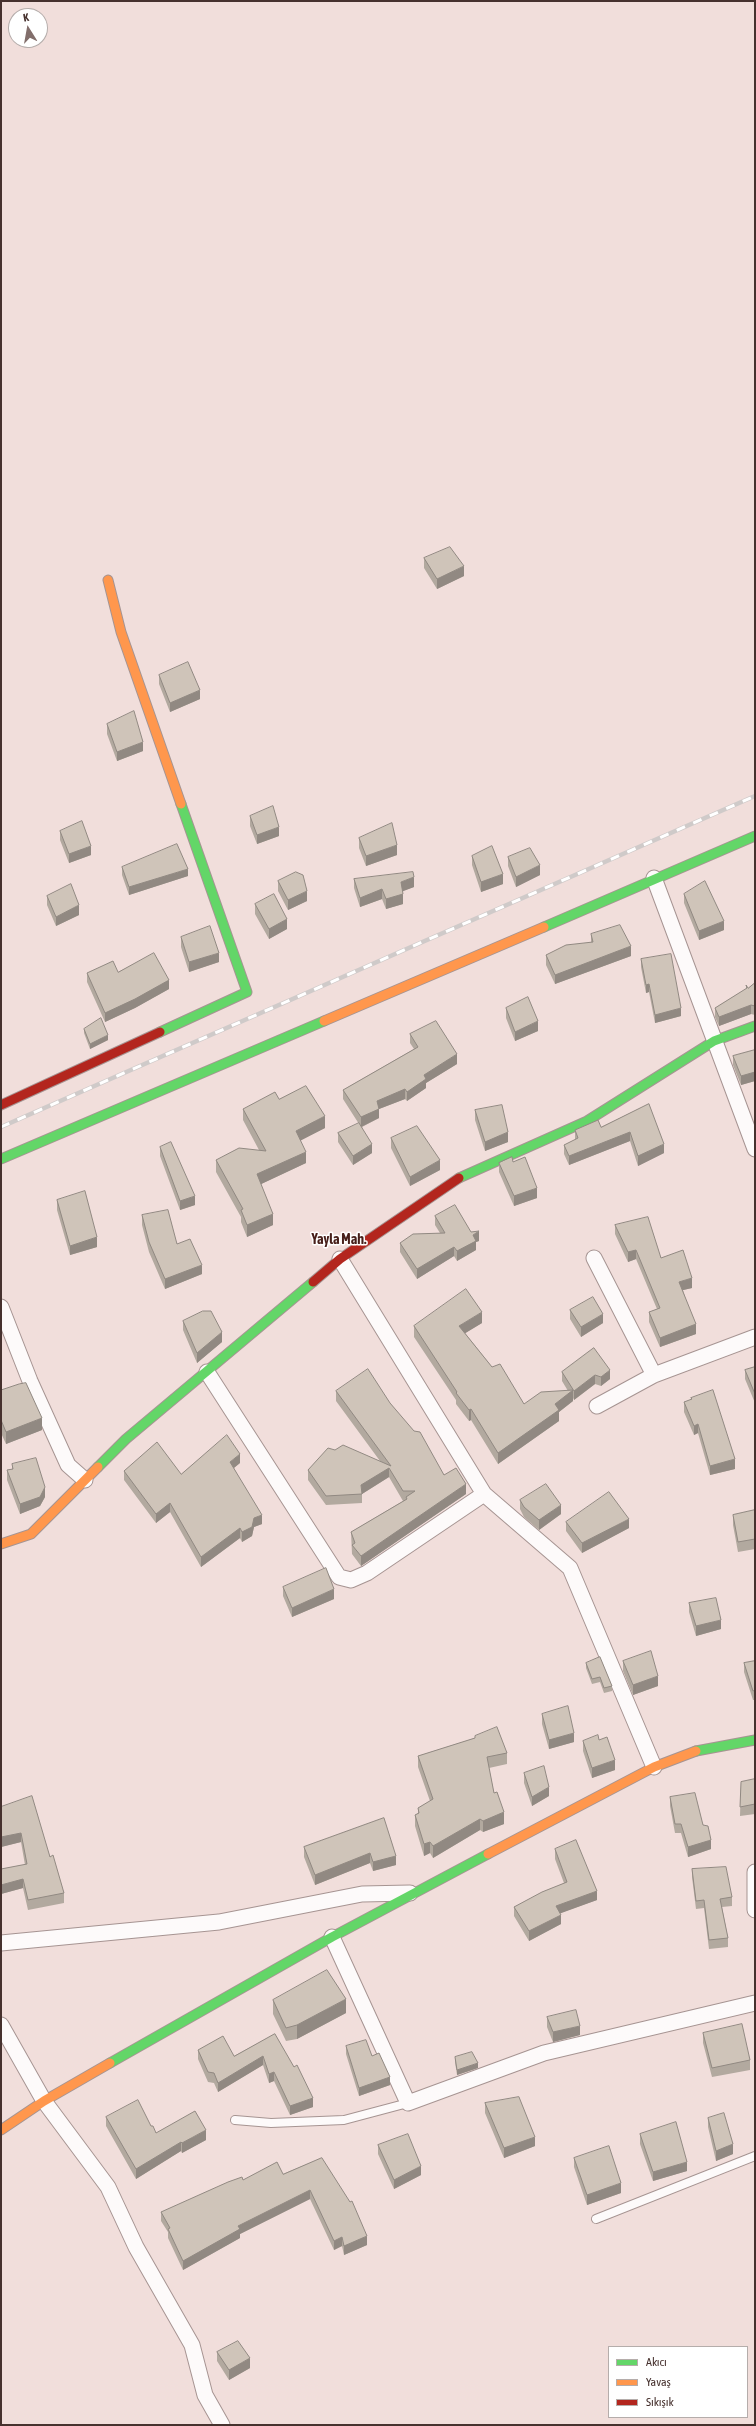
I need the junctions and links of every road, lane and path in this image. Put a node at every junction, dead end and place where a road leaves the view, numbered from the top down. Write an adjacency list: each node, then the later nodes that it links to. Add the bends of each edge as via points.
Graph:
1 (108, 580): 6 (street, via 121,632 247,992)
2 (755, 836): 3 (street)
3 (654, 878): 5 (street); 8 (street)
4 (755, 1026): 5 (street)
5 (714, 1041): 7 (street); 10 (street, via 587,1121 466,1173)
6 (1, 1105)
7 (755, 1149)
8 (1, 1159)
9 (594, 1258): 14 (street)
10 (340, 1259): 13 (street); 17 (street)
11 (1, 1307): 16 (street, via 30,1381 68,1465)
12 (755, 1337): 14 (street)
13 (207, 1372): 16 (street, via 126,1439); 17 (street, via 339,1577 351,1580 367,1573)
14 (654, 1375): 15 (street)
15 (597, 1406)
16 (85, 1480): 18 (street, via 32,1534)
17 (484, 1494): 20 (street, via 570,1568)
18 (1, 1544)
19 (755, 1740): 20 (street, via 704,1748)
20 (654, 1767): 22 (street)
21 (755, 1872): 23 (street)
22 (413, 1893): 24 (street); 25 (street, via 362,1894 219,1922)
23 (755, 1910)
24 (332, 1937): 28 (street); 29 (street)
25 (1, 1943)
26 (755, 2003): 29 (street, via 544,2053)
27 (1, 2025): 28 (street)
28 (44, 2101): 31 (street); 34 (street, via 108,2186 136,2247 192,2345 204,2395)
29 (408, 2103): 30 (lane, via 344,2120 271,2123)
30 (235, 2120)
31 (1, 2130)
32 (755, 2156): 33 (lane)
33 (596, 2219)
34 (222, 2425)

